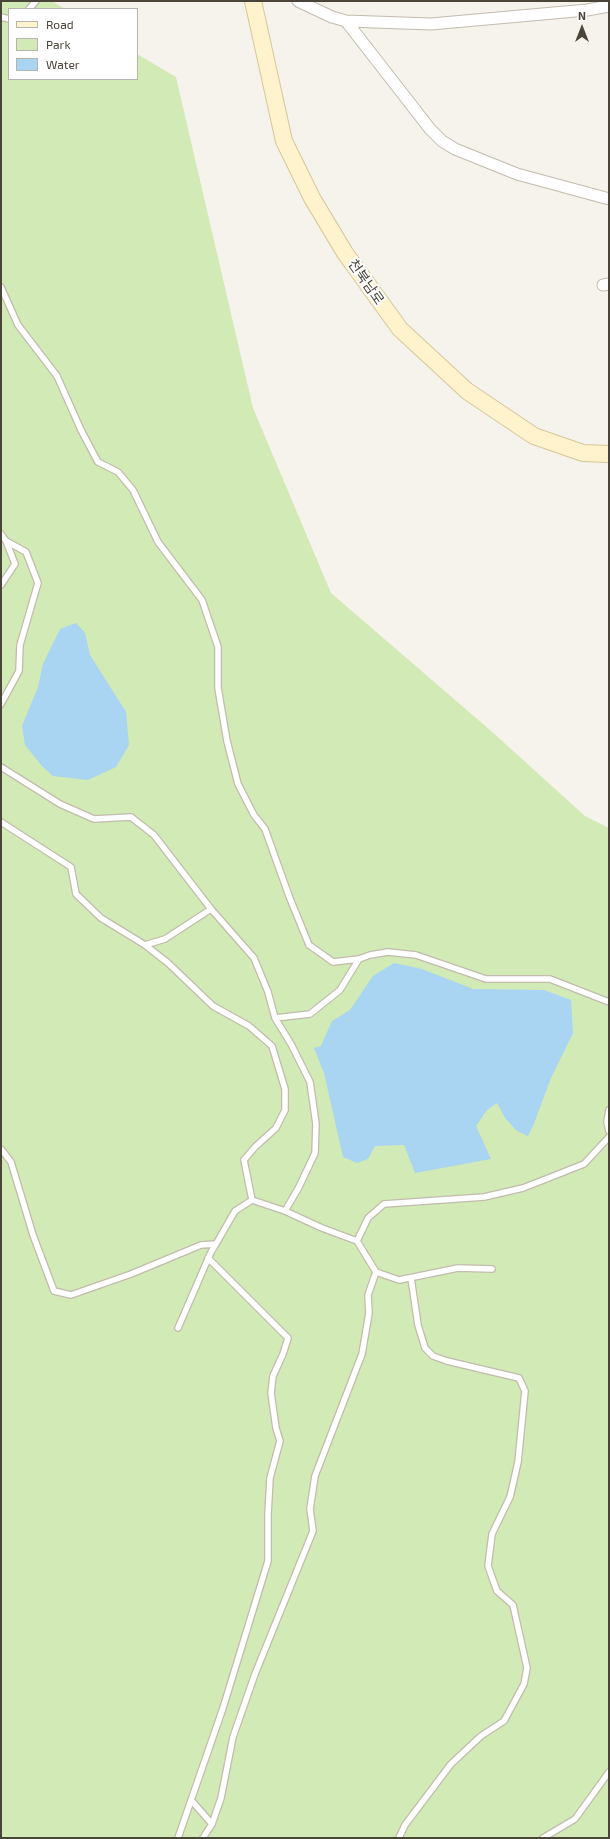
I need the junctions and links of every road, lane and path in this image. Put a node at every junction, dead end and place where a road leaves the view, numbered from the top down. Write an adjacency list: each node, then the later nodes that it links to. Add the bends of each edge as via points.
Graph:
1 (253, 1): 7 (main road, 천북남로, via 284,141 312,198 345,253 400,329 467,391 534,436 584,453)
2 (298, 1): 4 (street)
3 (609, 6): 4 (street, via 431,24)
4 (346, 21): 5 (street, via 442,141 454,149 517,174)
5 (609, 199)
6 (1, 287): 16 (lane, via 18,325 57,376 98,462 118,472 133,490 158,542 202,600 218,647 218,688 238,784 254,815 265,829 309,945 334,962)
7 (609, 454)
8 (1, 534): 9 (lane)
9 (6, 541): 10 (lane, via 15,564); 11 (lane, via 26,552 38,583 20,645 19,671)
10 (1, 585)
11 (1, 704)
12 (1, 766): 14 (lane, via 60,804 94,819 131,817 154,835)
13 (1, 822): 15 (lane, via 71,867 76,894 101,918)
14 (212, 909): 15 (lane, via 165,939); 18 (lane, via 254,958)
15 (144, 945): 23 (lane, via 168,963 213,1006 249,1026 272,1046 285,1088 285,1110 276,1128 244,1160)
16 (359, 959): 17 (lane, via 388,952 416,955 486,979 550,979); 18 (lane, via 340,990 310,1014)
17 (609, 1002)
18 (275, 1018): 24 (lane, via 310,1082 316,1124 314,1153)
19 (609, 1110): 20 (lane)
20 (609, 1131)
21 (609, 1137): 25 (lane, via 584,1164 523,1188 484,1197 384,1204 368,1218)
22 (1, 1149): 26 (lane, via 11,1162 33,1235 54,1291 71,1294 131,1274 201,1244)
23 (252, 1200): 24 (lane); 26 (lane, via 235,1211)
24 (285, 1211): 25 (lane)
25 (357, 1241): 29 (lane)
26 (216, 1244): 27 (lane)
27 (208, 1258): 31 (lane); 33 (lane, via 288,1338 273,1376 272,1393 280,1441 270,1478 268,1561 223,1708)
28 (492, 1269): 30 (lane, via 458,1268)
29 (376, 1272): 30 (lane, via 399,1280); 34 (lane, via 368,1295 369,1313 362,1354 314,1476 310,1509 313,1531 255,1674 233,1737 222,1798)
30 (411, 1278): 37 (lane, via 418,1325 425,1348 433,1356 519,1378 525,1391 518,1462 510,1497 492,1534 488,1566 497,1591 513,1605 527,1668 524,1684 504,1721 481,1736 451,1764 405,1825)
31 (178, 1328)
32 (609, 1772): 38 (lane, via 575,1820)
33 (191, 1800): 34 (lane); 35 (lane)
34 (212, 1824): 36 (lane)
35 (178, 1838)
36 (203, 1838)
37 (399, 1838)
38 (543, 1838)

